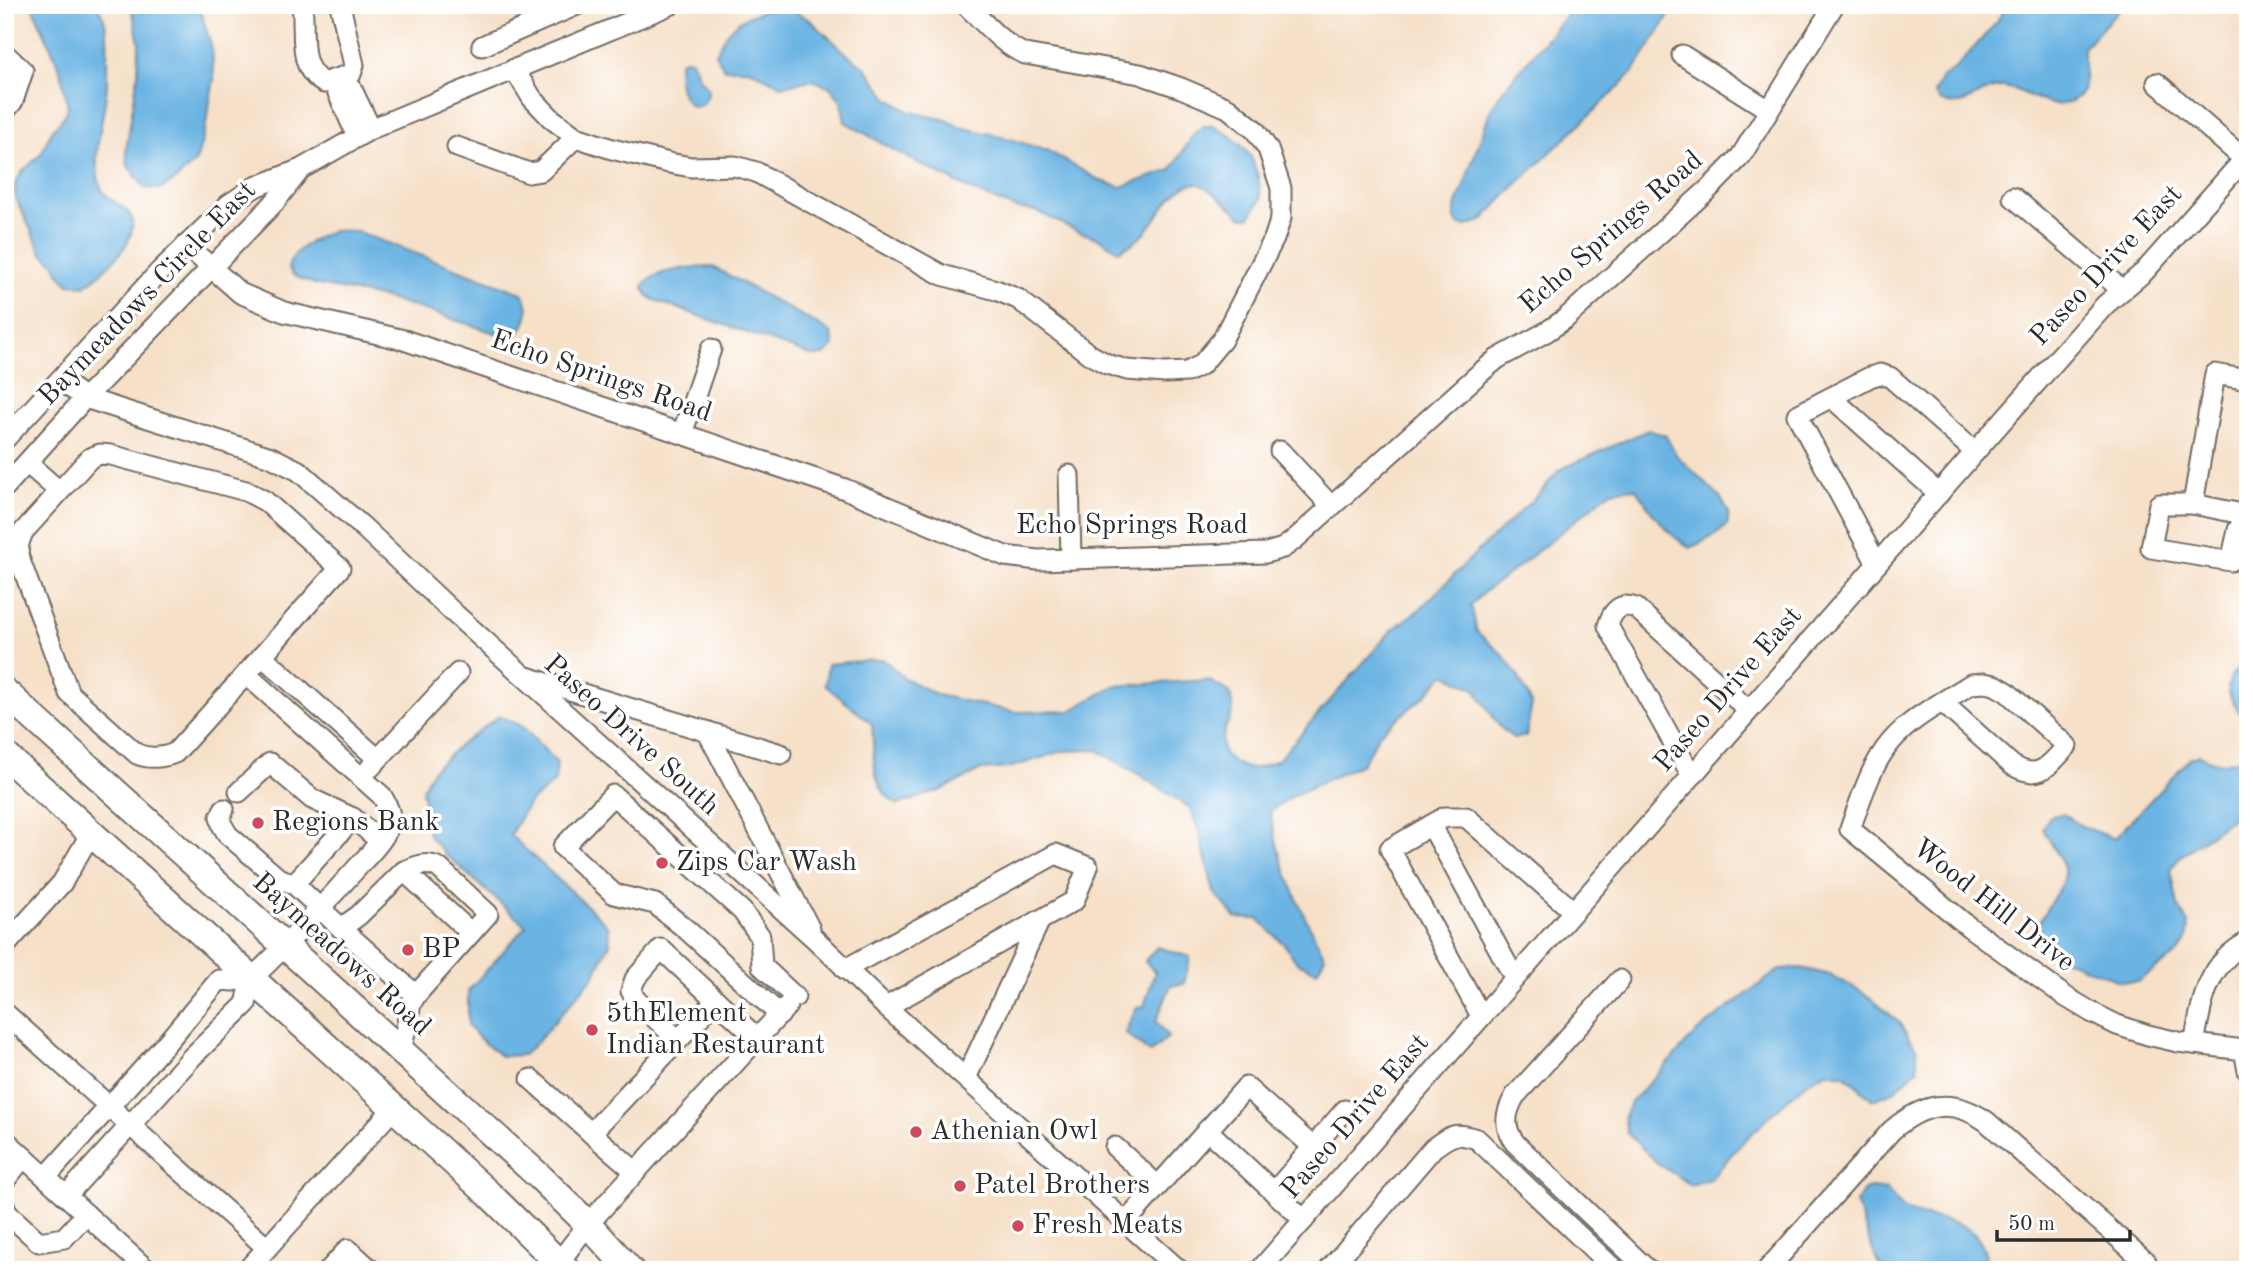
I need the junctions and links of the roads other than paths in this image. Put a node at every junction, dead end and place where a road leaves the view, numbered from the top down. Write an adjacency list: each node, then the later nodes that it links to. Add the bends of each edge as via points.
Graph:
1 (302, 5): 11 (street, via 309,70 324,83)
2 (340, 5): 11 (street, via 354,65 351,74)
3 (577, 5): 7 (street)
4 (966, 5): 16 (street, via 1014,50 1140,74 1181,88 1228,108 1261,136 1281,188 1282,218 1222,340 1202,365 1187,372 1165,373 1107,365 1018,299 942,275 756,172 735,166 680,165)
5 (1835, 5): 13 (street, Echo Springs Road)
6 (669, 6): 10 (street, Baymeadows Circle East)
7 (482, 46)
8 (5, 54): 14 (street, via 23,71)
9 (1682, 55): 13 (street)
10 (514, 69): 15 (street, Baymeadows Circle East); 16 (street, via 531,98)
11 (339, 79): 15 (street)
12 (2157, 83): 18 (street)
13 (1769, 110): 39 (street, Echo Springs Road, via 1741,156 1713,185 1566,318 1497,359)
14 (5, 111)
15 (364, 132): 19 (street, Baymeadows Circle East)
16 (576, 137): 17 (street, via 541,171 529,173)
17 (457, 147)
18 (2246, 157): 23 (street, Paseo Drive East, via 2144,272)
19 (301, 169): 21 (street, Baymeadows Circle East, via 255,187 228,205); 22 (street, Baymeadows Circle East, via 274,204)
20 (2013, 197): 23 (street)
21 (186, 246): 22 (street, Echo Springs Road); 26 (street, Baymeadows Circle East)
22 (210, 268): 27 (street, Baymeadows Circle East); 29 (street, Echo Springs Road, via 240,293 284,312 404,340)
23 (2122, 290): 32 (street, Paseo Drive East)
24 (711, 349): 29 (street)
25 (2248, 380): 38 (street, via 2215,374)
26 (61, 381): 27 (street, Paseo Drive South); 30 (street, Baymeadows Circle East)
27 (85, 398): 33 (street, Baymeadows Circle East); 46 (street, Paseo Drive South, via 271,457 299,471)
28 (1832, 398): 32 (street, via 1870,377 1890,377); 37 (street); 42 (street, via 1797,415)
29 (682, 434): 41 (street, Echo Springs Road, via 845,489 1005,556)
30 (5, 439)
31 (1280, 451): 39 (street)
32 (1975, 452): 37 (street, Paseo Drive East)
33 (27, 463): 35 (street, Baymeadows Circle East); 36 (street)
34 (1069, 475): 41 (street)
35 (5, 487)
36 (59, 491): 43 (street, via 90,458 100,454 246,491 265,501 340,568); 45 (street, via 23,532 18,555 69,693 137,754 168,756)
37 (1938, 494): 42 (street, Paseo Drive East)
38 (2193, 504): 40 (street); 40 (street, via 2159,504 2151,548 2231,561 2238,530)
39 (1331, 506): 41 (street, Echo Springs Road, via 1283,548 1266,553)
40 (2248, 514)
41 (1071, 559)
42 (1877, 564): 49 (street, Paseo Drive East)
43 (262, 656): 45 (street); 53 (street)
44 (458, 673): 53 (street)
45 (246, 674): 54 (street)
46 (523, 675): 50 (street); 67 (street, Paseo Drive South)
47 (5, 692): 70 (main road, Baymeadows Road)
48 (1942, 702): 48 (street, via 1971,684 1995,685 2067,746 2045,769 2022,771); 83 (street, Wood Hill Drive, via 1907,726 1880,757 1850,829 1969,927 2066,997 2117,1025)
49 (1748, 710): 55 (street, Paseo Drive East); 55 (street, via 1636,608 1619,607 1611,615 1608,626)
50 (707, 732): 51 (street); 67 (street)
51 (781, 754)
52 (5, 755): 60 (main road)
53 (377, 759): 54 (street)
54 (362, 776): 61 (street, via 389,810 390,825)
55 (1692, 776): 64 (street, Paseo Drive East)
56 (239, 792): 58 (street, via 270,763 312,799)
57 (224, 809): 62 (street, via 220,817 228,835 278,878)
58 (353, 818): 61 (street); 62 (street)
59 (1432, 825): 64 (street, via 1445,817 1466,817); 72 (street); 80 (street, via 1390,849)
60 (91, 833): 69 (street, via 62,883); 73 (main road)
61 (380, 841): 63 (street)
62 (294, 884): 63 (street)
63 (321, 908): 66 (street); 70 (street)
64 (1573, 911): 72 (street, Paseo Drive East)
65 (1040, 920): 71 (street, via 1074,901 1088,867 1056,854); 77 (street); 87 (street)
66 (341, 928): 75 (street); 75 (street, via 404,871 471,933)
67 (815, 939): 71 (street, Paseo Drive South)
68 (2248, 942): 83 (street, via 2220,963 2210,980)
69 (5, 946)
70 (285, 947): 73 (street); 85 (main road, Baymeadows Road)
71 (845, 969): 77 (street, Paseo Drive South)
72 (1514, 977): 80 (street, Paseo Drive East)
73 (251, 978): 89 (street, via 219,980); 90 (main road); 92 (street, via 246,1004)
74 (1620, 980): 121 (street, via 1515,1096 1506,1120 1514,1143)
75 (416, 995): 85 (street)
76 (716, 1000): 81 (street); 82 (street); 82 (street, via 661,949 635,979 631,991)
77 (886, 1007): 87 (street, Paseo Drive South)
78 (5, 1013): 89 (street)
79 (780, 1014): 79 (street, via 799,994 762,966 760,936 742,911 613,795 563,847 614,894 655,904); 81 (street)
80 (1481, 1016): 107 (street, Paseo Drive East)
81 (758, 1038): 99 (street)
82 (678, 1040): 94 (street)
83 (2194, 1044): 84 (street, Wood Hill Drive)
84 (2246, 1051): 86 (street, Wood Hill Drive)
85 (401, 1052): 109 (main road, Baymeadows Road)
86 (2248, 1071)
87 (966, 1078): 108 (street, Paseo Drive South)
88 (531, 1079): 94 (street)
89 (109, 1106): 92 (street); 100 (street)
90 (394, 1108): 110 (street); 111 (main road, via 491,1196)
91 (1345, 1110): 97 (street)
92 (130, 1126): 104 (street); 110 (street)
93 (1206, 1130): 97 (street, via 1246,1087); 102 (street); 103 (street)
94 (592, 1133): 99 (street)
95 (5, 1140): 98 (street)
96 (1115, 1147): 102 (street)
97 (1313, 1147): 103 (street)
98 (24, 1157): 100 (street); 101 (street)
99 (636, 1172): 109 (street)
100 (46, 1177): 104 (street)
101 (5, 1180)
102 (1157, 1185): 108 (street)
103 (1274, 1192): 107 (street)
104 (66, 1196): 106 (street)
105 (5, 1207): 106 (street, via 39,1242 64,1238)
106 (86, 1214): 112 (street)
107 (1304, 1220): 118 (street, Paseo Drive East)
108 (1126, 1222): 117 (street, Paseo Drive South)
109 (588, 1224): 111 (street); 116 (main road, Baymeadows Road)
110 (267, 1248): 113 (street)
111 (560, 1267)
112 (147, 1270)
113 (247, 1270)
114 (329, 1270): 115 (street, via 348,1249)
115 (371, 1270)
116 (630, 1270)
117 (1179, 1270)
118 (1260, 1270)
119 (1329, 1270): 120 (street, via 1433,1148 1450,1135 1461,1134 1478,1139)
120 (1615, 1270)
121 (1648, 1270)
122 (1767, 1270): 123 (street, via 1892,1130 1909,1116 1945,1106 1974,1112 1986,1121)
123 (2150, 1270)

